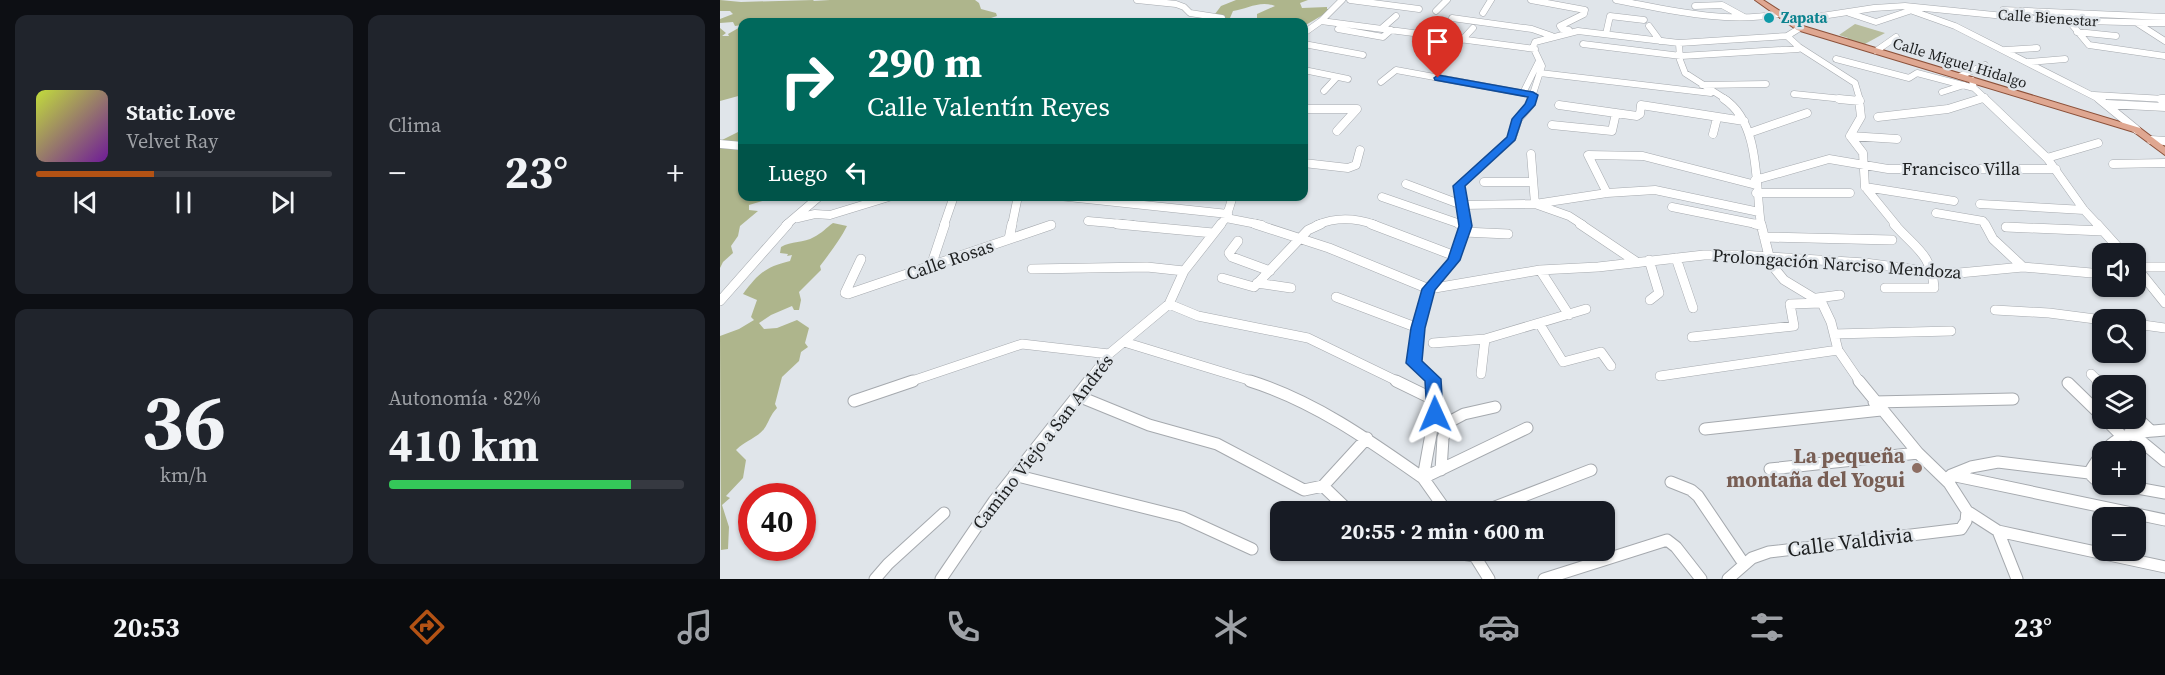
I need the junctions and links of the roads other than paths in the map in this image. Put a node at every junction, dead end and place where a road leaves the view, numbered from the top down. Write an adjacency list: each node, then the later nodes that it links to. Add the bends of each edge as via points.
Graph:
1 (1137, 0): 25 (street, via 1176,4 1191,14)
2 (1342, 0): 29 (street)
3 (1350, 0): 14 (street)
4 (1447, 0): 17 (street)
5 (1491, 0): 19 (street)
6 (1532, 0): 43 (street, via 1585,10 1560,26)
7 (1616, 0): 10 (street)
8 (1758, 0): 20 (main road, Calle Miguel Hidalgo)
9 (1871, 0): 12 (street)
10 (1626, 2): 27 (street)
11 (1695, 6): 27 (street, via 1722,5)
12 (1898, 6): 15 (street); 18 (street, Calle Bienestar); 31 (street, Calle Bienestar)
13 (2080, 6): 21 (street)
14 (1419, 9)
15 (1912, 10): 18 (street, via 1876,22); 62 (street)
16 (2003, 10): 21 (street)
17 (1436, 11)
18 (1847, 12): 30 (street, Calle Bienestar)
19 (1483, 14)
20 (1779, 14): 27 (street); 30 (main road, Calle Miguel Hidalgo)
21 (2092, 14): 24 (street)
22 (1396, 16): 40 (street)
23 (1352, 17): 35 (street)
24 (2165, 17)
25 (1222, 18)
26 (1452, 18): 48 (street, via 1532,29)
27 (1747, 19)
28 (1644, 20): 46 (street, via 1610,16)
29 (1321, 21): 35 (street); 41 (street)
30 (1789, 21): 38 (main road, Calle Miguel Hidalgo)
31 (2069, 21): 32 (street, Calle Bienestar); 44 (street)
32 (2135, 22): 34 (street, Calle Bienestar); 54 (street)
33 (1433, 23): 45 (street)
34 (2165, 23)
35 (1346, 24): 40 (street)
36 (1649, 26): 53 (street)
37 (1473, 28): 52 (street)
38 (1800, 28): 49 (street); 63 (main road, Calle Miguel Hidalgo)
39 (1338, 29): 42 (street, via 1383,37)
40 (1382, 29): 42 (street)
41 (1308, 30)
42 (1391, 30): 45 (street)
43 (1578, 31): 46 (street); 48 (street)
44 (2077, 32): 50 (street); 66 (street, via 2086,44)
45 (1422, 34): 52 (street)
46 (1606, 34): 53 (street)
47 (1505, 36): 58 (street)
48 (1552, 36): 60 (street, via 1535,42)
49 (1787, 36): 55 (street); 61 (street)
50 (2116, 36)
51 (1896, 37): 63 (street)
52 (1462, 40): 58 (street)
53 (1660, 41): 55 (street)
54 (2165, 41)
55 (1679, 43): 65 (street)
56 (1583, 44): 65 (street)
57 (1308, 45): 64 (street)
58 (1498, 46): 60 (street)
59 (2037, 48): 62 (street)
60 (1535, 49): 67 (street)
61 (1798, 49): 65 (street); 89 (street, via 1855,83)
62 (2003, 50): 70 (street)
63 (1876, 51): 77 (main road, Calle Miguel Hidalgo)
64 (1363, 55)
65 (1681, 56): 79 (street, via 1684,73)
66 (2165, 56)
67 (1540, 59): 73 (street); 82 (street)
68 (1836, 59): 77 (street, via 1909,78 1917,73)
69 (2066, 59): 70 (street)
70 (2026, 62): 86 (street)
71 (1985, 65): 77 (street)
72 (1308, 71): 74 (street)
73 (1540, 73): 83 (street); 85 (street)
74 (1337, 77): 75 (street); 80 (street)
75 (1348, 79)
76 (1381, 82): 82 (street, via 1396,70)
77 (1967, 82): 81 (street); 87 (street); 100 (main road, Calle Miguel Hidalgo)
78 (1766, 84): 79 (street)
79 (1700, 85): 83 (street)
80 (1324, 91)
81 (1942, 92)
82 (1524, 93): 85 (street)
83 (1717, 94): 98 (street, via 1734,105)
84 (1794, 94): 89 (street)
85 (1533, 95): 137 (street, via 1512,138 1459,186)
86 (2092, 95): 88 (street); 90 (street)
87 (1985, 97): 96 (street, via 1948,109); 114 (street)
88 (2165, 99)
89 (1860, 101): 104 (street, via 1861,117)
90 (2106, 104): 92 (street); 100 (street)
91 (1558, 105): 94 (street)
92 (2165, 107)
93 (1308, 110): 101 (street, via 1357,109)
94 (1616, 112): 97 (street, via 1639,116 1641,105); 99 (street, via 1612,130)
95 (1807, 113): 102 (street)
96 (1878, 117)
97 (1717, 118): 98 (street); 103 (street)
98 (1744, 121): 102 (street)
99 (1552, 125)
100 (2137, 129): 106 (main road)
101 (1337, 131)
102 (1749, 133): 123 (street, via 1755,154)
103 (1713, 134)
104 (1850, 136): 105 (street); 118 (street, via 1863,153)
105 (1898, 138)
106 (2151, 140): 107 (street); 112 (main road)
107 (2165, 141)
108 (2098, 143): 114 (street)
109 (720, 144): 110 (street)
110 (738, 146)
111 (1360, 150): 115 (street, via 1356,165 1348,168)
112 (2165, 152)
113 (1531, 154): 121 (street)
114 (2047, 158): 119 (street)
115 (1308, 163)
116 (2113, 164): 117 (street)
117 (2165, 164)
118 (1866, 166): 119 (street, Francisco Villa); 123 (street, Francisco Villa, via 1829,159); 124 (street)
119 (2056, 169): 139 (street)
120 (1484, 182): 121 (street)
121 (1533, 182): 135 (street)
122 (1406, 184): 137 (street)
123 (1756, 186): 125 (street, via 1643,156 1588,155); 126 (street); 140 (street)
124 (1865, 187): 134 (street); 172 (street, via 1927,257)
125 (1607, 193): 135 (street); 140 (street, via 1673,192)
126 (1851, 193)
127 (1382, 197): 148 (street)
128 (815, 201): 143 (street)
129 (876, 201): 143 (street, via 830,215)
130 (952, 201): 164 (street)
131 (1017, 201): 153 (street)
132 (1101, 201): 142 (street, Prolongación Narciso Mendoza)
133 (1232, 201): 142 (street, Camino Viejo a San Andrés)
134 (1954, 201)
135 (1535, 204): 137 (street); 163 (street, via 1569,216)
136 (1980, 204): 139 (street)
137 (1462, 205): 148 (street)
138 (1672, 207): 146 (street)
139 (2084, 210): 149 (street)
140 (1759, 212): 146 (street)
141 (1936, 213): 165 (street, via 1983,221 1993,239)
142 (1227, 216): 150 (street, Camino Viejo a San Andrés); 154 (street, Prolongación Narciso Mendoza)
143 (796, 218): 184 (street, via 773,238)
144 (1088, 222): 150 (street)
145 (1051, 225): 153 (street, Calle Rosas)
146 (1761, 225): 152 (street)
147 (2006, 227): 149 (street)
148 (1465, 229): 151 (street); 158 (street)
149 (2103, 231): 157 (street)
150 (1213, 233): 171 (street, Camino Viejo a San Andrés)
151 (1508, 234)
152 (1764, 237): 155 (street); 159 (street)
153 (1009, 239): 164 (street, Calle Rosas)
154 (1301, 239): 158 (street, via 1318,224 1351,218); 169 (street); 179 (street, Prolongación Narciso Mendoza, via 1353,256)
155 (1892, 240)
156 (1238, 241): 169 (street, via 1228,253 1232,257)
157 (2114, 243)
158 (1455, 256): 179 (street)
159 (1769, 256): 160 (street, Prolongación Narciso Mendoza); 172 (street, Prolongación Narciso Mendoza); 183 (street, via 1784,280)
160 (1676, 258): 162 (street, Prolongación Narciso Mendoza); 187 (street)
161 (861, 259): 164 (street, Calle Rosas, via 845,292 848,294)
162 (1649, 260): 163 (street, Prolongación Narciso Mendoza); 182 (street, via 1659,292)
163 (1635, 261): 170 (street, Prolongación Narciso Mendoza)
164 (931, 266)
165 (2023, 267): 172 (street, Prolongación Narciso Mendoza); 173 (street, Prolongación Narciso Mendoza)
166 (2146, 267): 167 (street)
167 (2165, 267)
168 (1032, 269): 171 (street, via 1147,267)
169 (1270, 270): 176 (street)
170 (1540, 270): 179 (street, Prolongación Narciso Mendoza); 190 (street)
171 (1184, 271): 186 (street, Camino Viejo a San Andrés)
172 (1933, 272): 178 (street, via 1934,288)
173 (2092, 273)
174 (1222, 278): 176 (street, via 1254,287)
175 (2146, 282): 185 (street)
176 (1257, 283): 177 (street)
177 (1291, 288)
178 (1885, 288)
179 (1429, 289): 194 (street)
180 (1840, 295): 183 (street)
181 (1336, 297): 194 (street)
182 (1650, 300)
183 (1819, 300): 197 (street); 198 (street, via 1790,304 1794,326)
184 (720, 301)
185 (2165, 303)
186 (1169, 304): 200 (street, Camino Viejo a San Andrés); 210 (street, via 1198,316 1308,338)
187 (1693, 308)
188 (1586, 309): 190 (street)
189 (1995, 310): 191 (street)
190 (1569, 315): 192 (street)
191 (2092, 319)
192 (1539, 323): 199 (street); 204 (street, via 1563,363 1601,352)
193 (2146, 325): 195 (street)
194 (1418, 328): 210 (street, via 1414,363 1433,379)
195 (2165, 328)
196 (1951, 331): 197 (street)
197 (1834, 334): 202 (street)
198 (1692, 337)
199 (1485, 339): 201 (street); 205 (street)
200 (1124, 342): 203 (street, Camino Viejo a San Andrés); 222 (street, via 1270,387)
201 (1433, 343)
202 (1838, 350): 206 (street); 212 (street)
203 (1110, 354): 208 (street, Camino Viejo a San Andrés); 211 (street, via 1022,344)
204 (1611, 366)
205 (1481, 374)
206 (1660, 376)
207 (2068, 383): 213 (street)
208 (1078, 396): 229 (street, Camino Viejo a San Andrés); 234 (street, via 1149,425 1216,444 1304,490)
209 (2013, 399): 212 (street)
210 (1435, 400): 231 (street)
211 (854, 401)
212 (1877, 406): 217 (street); 223 (street)
213 (2092, 406)
214 (1495, 407): 225 (street, via 1447,422 1443,429)
215 (2146, 426): 220 (street)
216 (1527, 428): 225 (street)
217 (1706, 429)
218 (2119, 429): 221 (street)
219 (2165, 430): 220 (street)
220 (2151, 431): 221 (street)
221 (2125, 433): 224 (street); 228 (street, via 2102,450)
222 (1367, 438): 231 (street); 234 (street)
223 (1918, 453): 227 (street); 232 (street)
224 (2165, 461)
225 (1441, 470): 231 (street)
226 (1592, 470): 239 (street)
227 (1770, 470)
228 (2089, 473): 230 (street); 232 (street, via 1998,462 1971,467)
229 (1014, 475): 244 (street, via 1182,517); 249 (street, Camino Viejo a San Andrés)
230 (2092, 476)
231 (1423, 478): 238 (street)
232 (1950, 479): 240 (street); 242 (street)
233 (1671, 482): 246 (street, via 1698,496)
234 (1323, 486): 237 (street)
235 (2146, 490): 236 (street)
236 (2165, 493)
237 (1339, 501)
238 (1439, 501)
239 (1511, 501)
240 (1967, 511): 243 (street); 246 (street, Calle Valdivia, via 1961,529 1769,552)
241 (944, 513): 248 (street)
242 (2165, 520)
243 (1998, 531): 247 (street); 254 (street)
244 (1252, 549)
245 (1477, 561): 250 (street)
246 (1744, 564): 253 (street, Calle Valdivia)
247 (2165, 567)
248 (875, 579)
249 (941, 579)
250 (1489, 579)
251 (1544, 579): 252 (street, via 1667,540)
252 (1701, 579)
253 (1728, 579)
254 (2017, 579)

